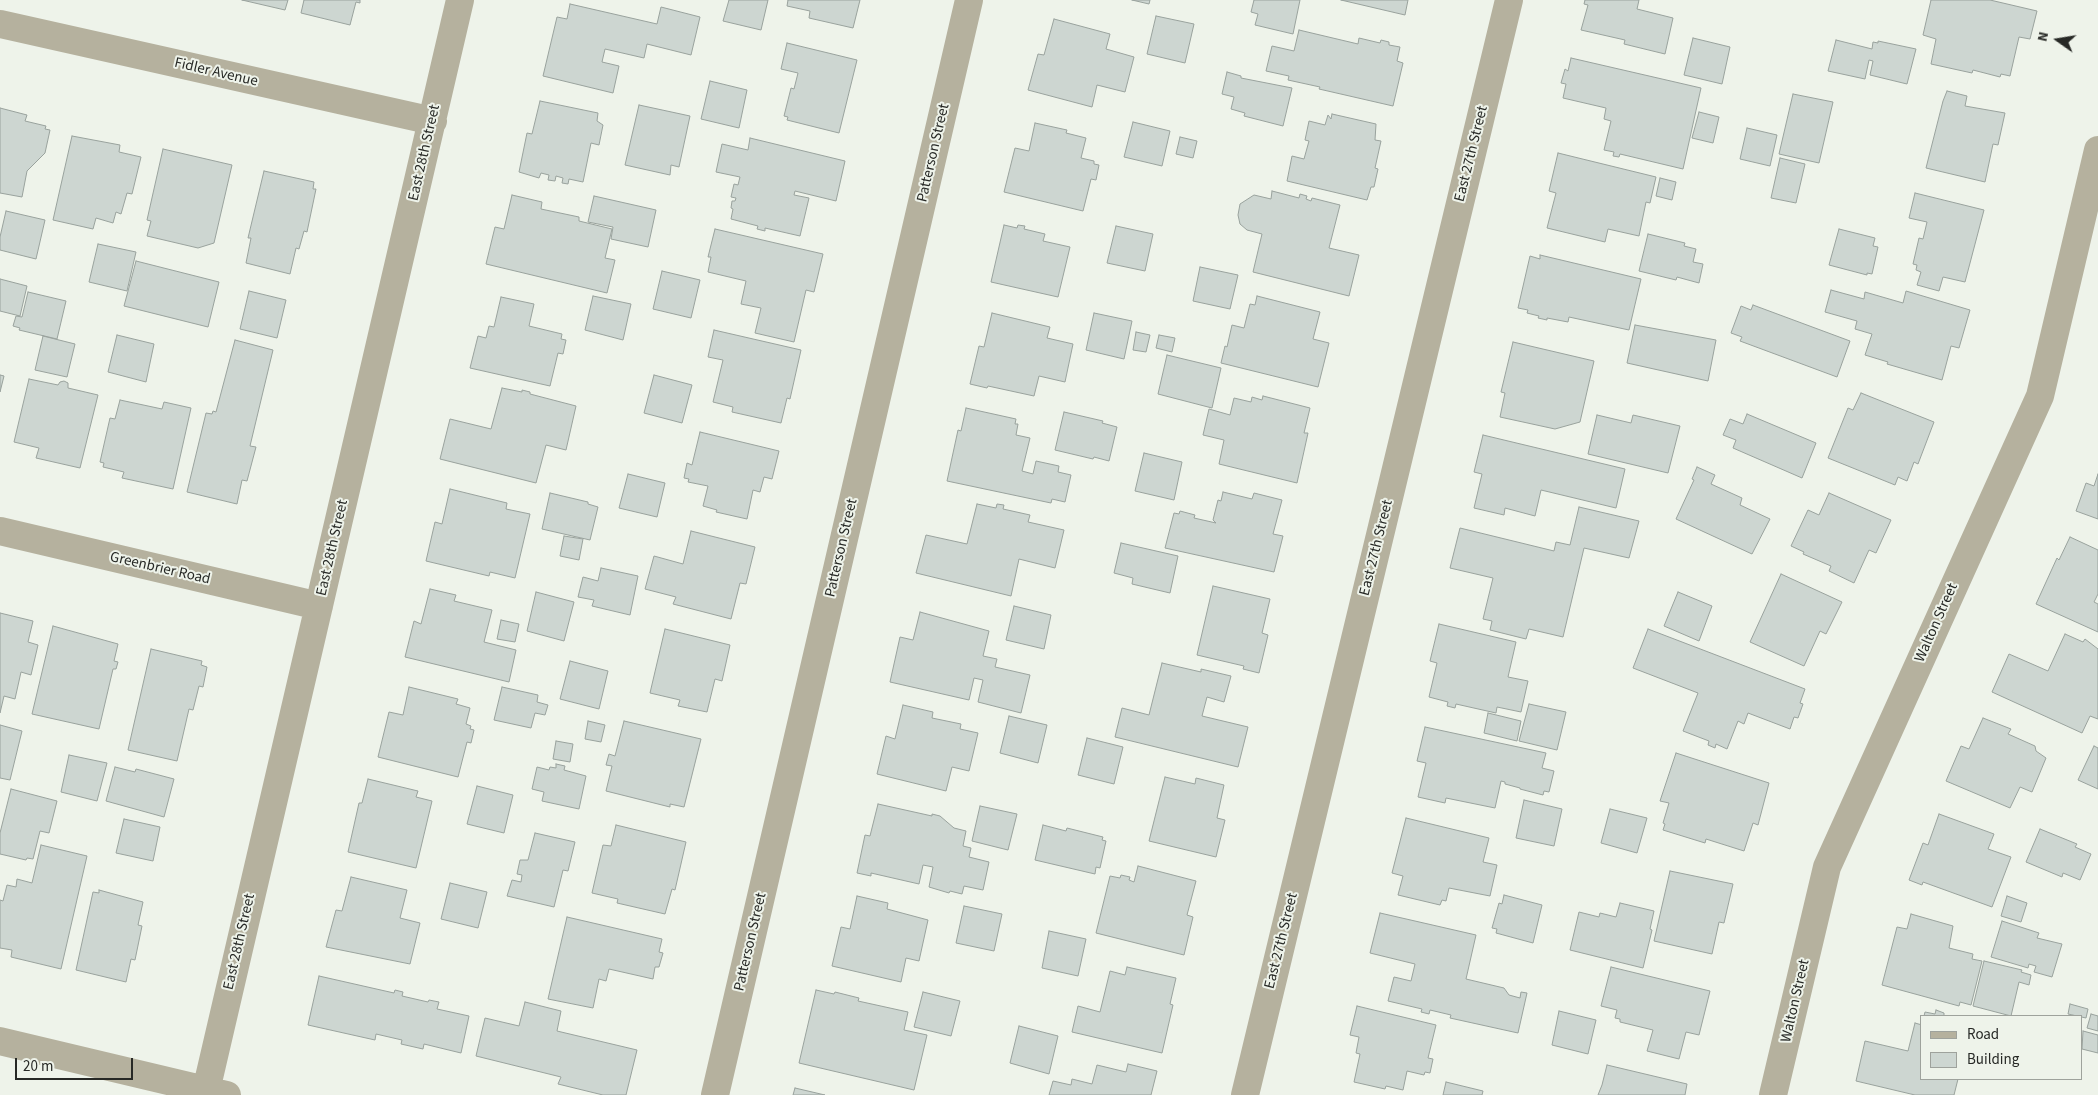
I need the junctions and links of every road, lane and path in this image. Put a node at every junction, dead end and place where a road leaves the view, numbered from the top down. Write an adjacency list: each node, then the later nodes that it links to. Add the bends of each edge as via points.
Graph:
1 (460, 0): 5 (street, East 28th Street)
2 (969, 0): 11 (street, Patterson Street)
3 (1509, 0): 12 (street, East 27th Street)
4 (0, 24): 5 (street, Fidler Avenue)
5 (433, 121): 8 (street, East 28th Street)
6 (2098, 150): 13 (street, Walton Street, via 2040,396 1827,867)
7 (0, 531): 8 (street, Greenbrier Road)
8 (320, 606): 10 (street, East 28th Street)
9 (0, 1042): 10 (street)
10 (212, 1093)
11 (715, 1095)
12 (1245, 1095)
13 (1773, 1095)

